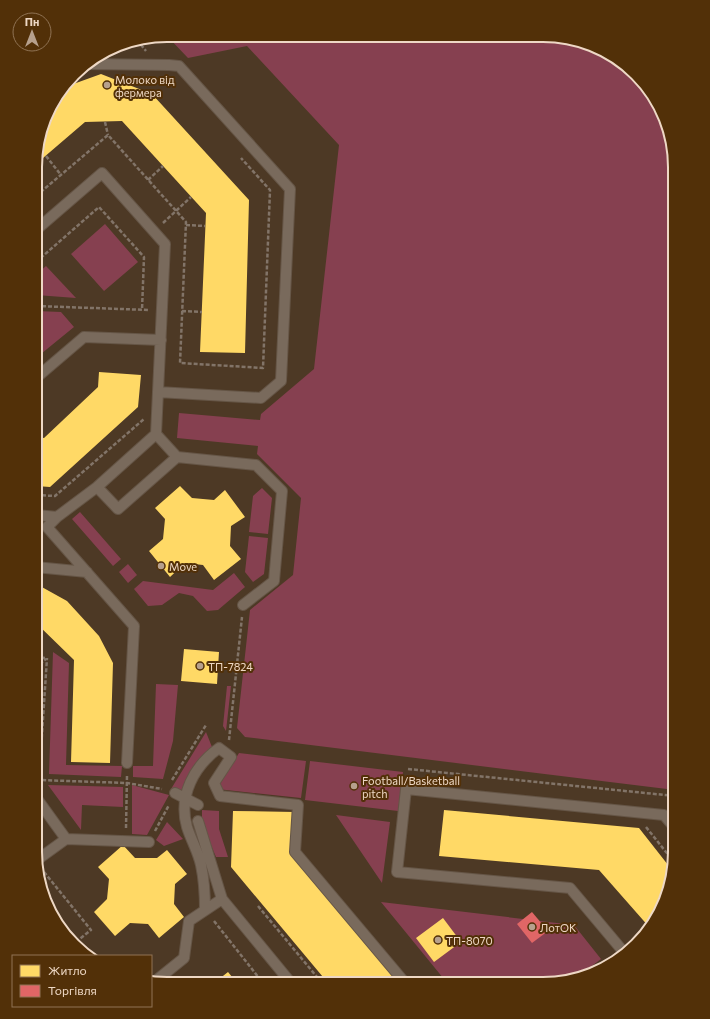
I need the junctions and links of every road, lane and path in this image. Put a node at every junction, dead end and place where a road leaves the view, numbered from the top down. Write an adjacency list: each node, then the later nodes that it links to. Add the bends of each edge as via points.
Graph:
1 (141, 45): 3 (path)
2 (97, 64): 3 (lane)
3 (159, 65): 26 (lane, via 179,66 290,189 280,381 261,398)
4 (105, 122): 5 (path)
5 (108, 135): 9 (path); 10 (path)
6 (238, 154): 22 (path, via 270,190 263,368 180,363)
7 (46, 156): 9 (path)
8 (163, 166): 10 (path)
9 (61, 175): 11 (path)
10 (148, 180): 13 (path)
11 (42, 191)
12 (191, 197): 13 (path)
13 (176, 211): 15 (path); 17 (path)
14 (42, 225): 17 (lane, via 102,173)
15 (186, 225): 16 (path); 22 (path)
16 (206, 226)
17 (154, 231): 21 (lane, via 165,244)
18 (42, 257): 20 (path, via 99,207 144,258)
19 (42, 306): 20 (path)
20 (142, 310): 21 (path)
21 (162, 311): 24 (lane)
22 (182, 311): 23 (path)
23 (202, 312)
24 (161, 340): 25 (lane, via 84,337); 26 (lane)
25 (42, 373)
26 (158, 392): 27 (lane)
27 (158, 407): 28 (lane); 31 (path, via 55,496)
28 (156, 434): 29 (lane); 30 (lane)
29 (177, 457): 30 (lane, via 118,509); 36 (lane, via 256,465 282,492 274,581)
30 (97, 486): 33 (lane)
31 (42, 495)
32 (42, 516): 33 (lane)
33 (57, 517): 35 (lane, via 47,527)
34 (42, 568): 35 (lane)
35 (87, 572): 43 (lane, via 134,626)
36 (243, 605): 42 (path)
37 (42, 658): 38 (path)
38 (47, 658): 39 (path); 41 (path)
39 (42, 662)
40 (206, 725): 47 (path)
41 (42, 734)
42 (229, 741)
43 (127, 763)
44 (408, 769): 48 (path)
45 (42, 780): 46 (path)
46 (127, 783): 47 (path); 55 (path)
47 (171, 791): 49 (lane); 56 (path)
48 (668, 795)
49 (186, 798): 50 (lane); 61 (lane, via 187,825 201,865); 68 (lane, via 193,775 200,764 219,748 232,757 214,783 220,796 298,805 295,852)
50 (198, 805)
51 (42, 806): 54 (lane)
52 (668, 820): 63 (lane, via 664,815 406,789 397,872 570,888)
53 (198, 821): 59 (lane)
54 (66, 839): 55 (lane); 57 (lane)
55 (126, 841): 56 (lane)
56 (149, 842)
57 (42, 856)
58 (43, 870): 62 (path, via 91,930)
59 (222, 899): 61 (lane); 66 (lane)
60 (258, 906): 67 (path)
61 (206, 910): 64 (lane, via 189,921 184,958); 65 (path)
62 (79, 940)
63 (620, 950)
64 (161, 977)
65 (257, 977)
66 (286, 977)
67 (317, 977)
68 (400, 977)

